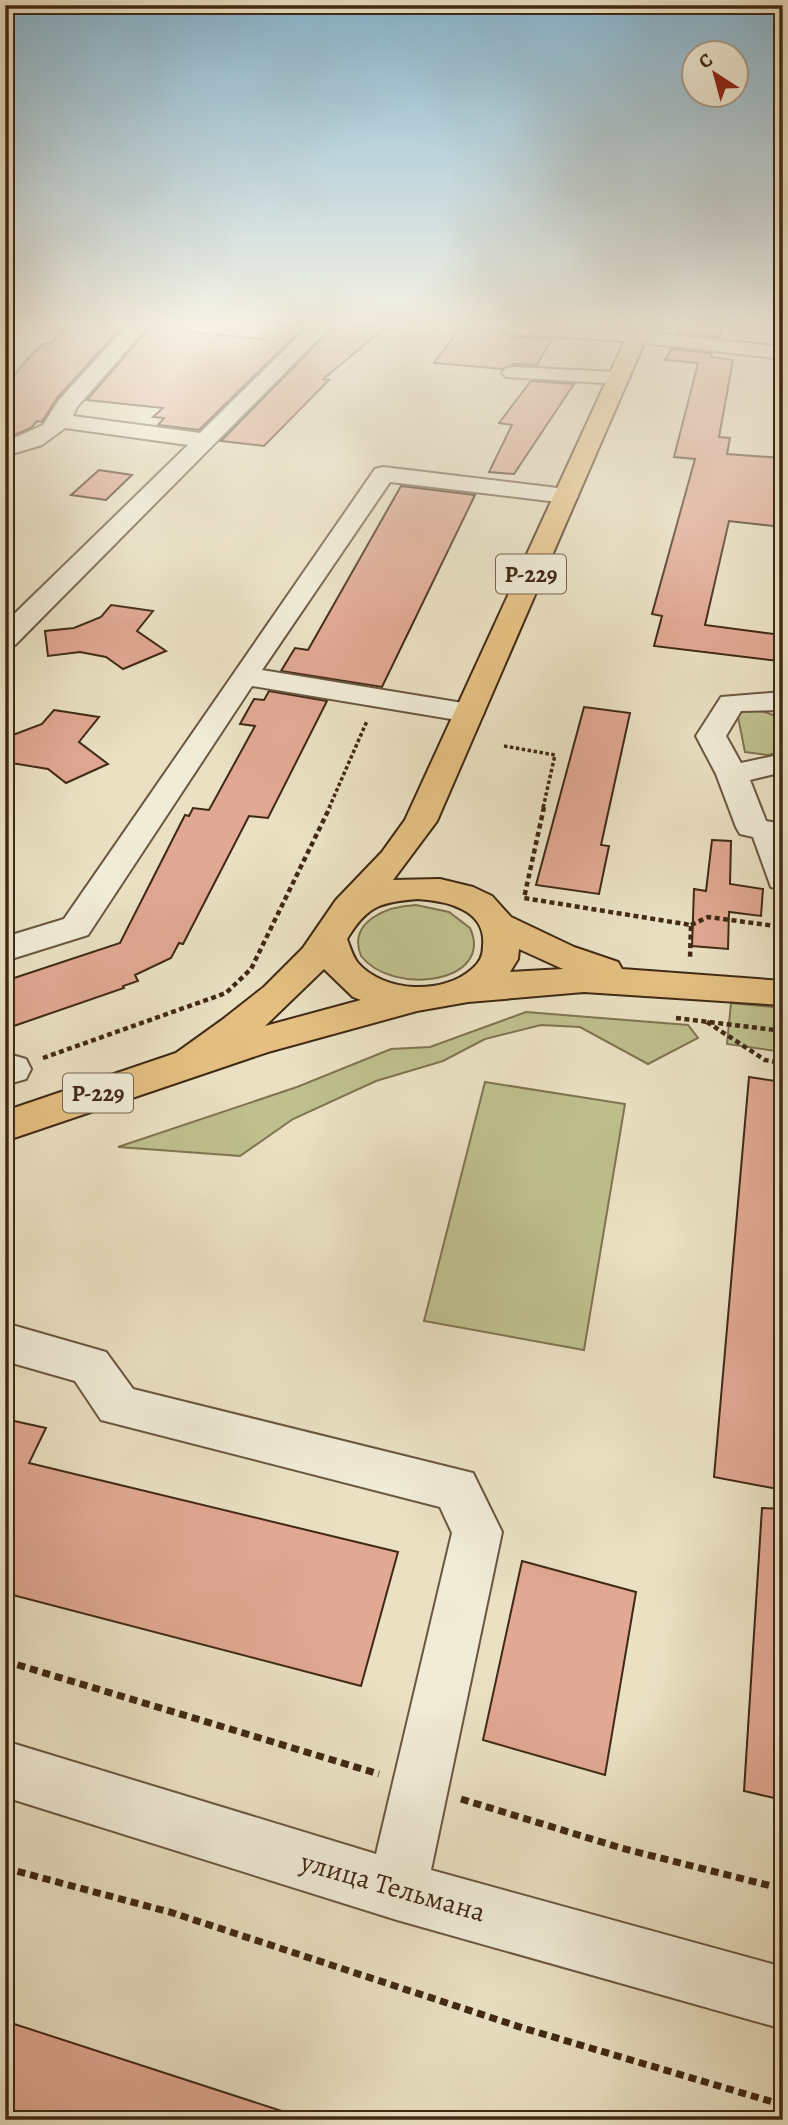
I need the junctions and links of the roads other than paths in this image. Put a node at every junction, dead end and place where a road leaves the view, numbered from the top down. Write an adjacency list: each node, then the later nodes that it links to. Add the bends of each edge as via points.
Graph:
1 (55, 426): 6 (street, via 33,442)
2 (100, 426): 5 (street)
3 (223, 426): 5 (street)
4 (597, 426): 7 (main road, Р-229)
5 (208, 441): 8 (street)
6 (5, 449)
7 (566, 496): 9 (street, via 383,474); 11 (main road, Р-229)
8 (5, 639)
9 (244, 676): 11 (street); 20 (street, via 76,927)
10 (783, 701): 13 (street, via 731,703 711,736)
11 (469, 713): 14 (main road, Р-229)
12 (783, 763): 13 (street)
13 (732, 774): 15 (street, via 752,827)
14 (421, 821): 17 (main road, Р-229, via 432,858); 18 (main road, Р-229)
15 (775, 832): 16 (street)
16 (783, 880)
17 (464, 896): 18 (main road, Р-229, via 437,888 383,891); 19 (main road, Р-229, via 485,908)
18 (338, 924): 24 (main road, Р-229, via 333,959 352,981 377,994); 25 (main road, Р-229, via 275,999)
19 (499, 925): 21 (main road, via 561,955); 22 (main road, Р-229, via 501,957 488,976)
20 (5, 949)
21 (637, 981): 22 (main road, via 547,980); 23 (main road)
22 (466, 990): 24 (main road, Р-229)
23 (783, 993)
24 (413, 1000): 25 (main road, Р-229, via 312,1023)
25 (191, 1060): 26 (main road, Р-229)
26 (5, 1126)
27 (5, 1342): 29 (street, via 90,1366 118,1406 456,1489 477,1532)
28 (5, 1769): 29 (street, улица Тельмана)
29 (397, 1890): 30 (street, улица Тельмана)
30 (783, 1998)

